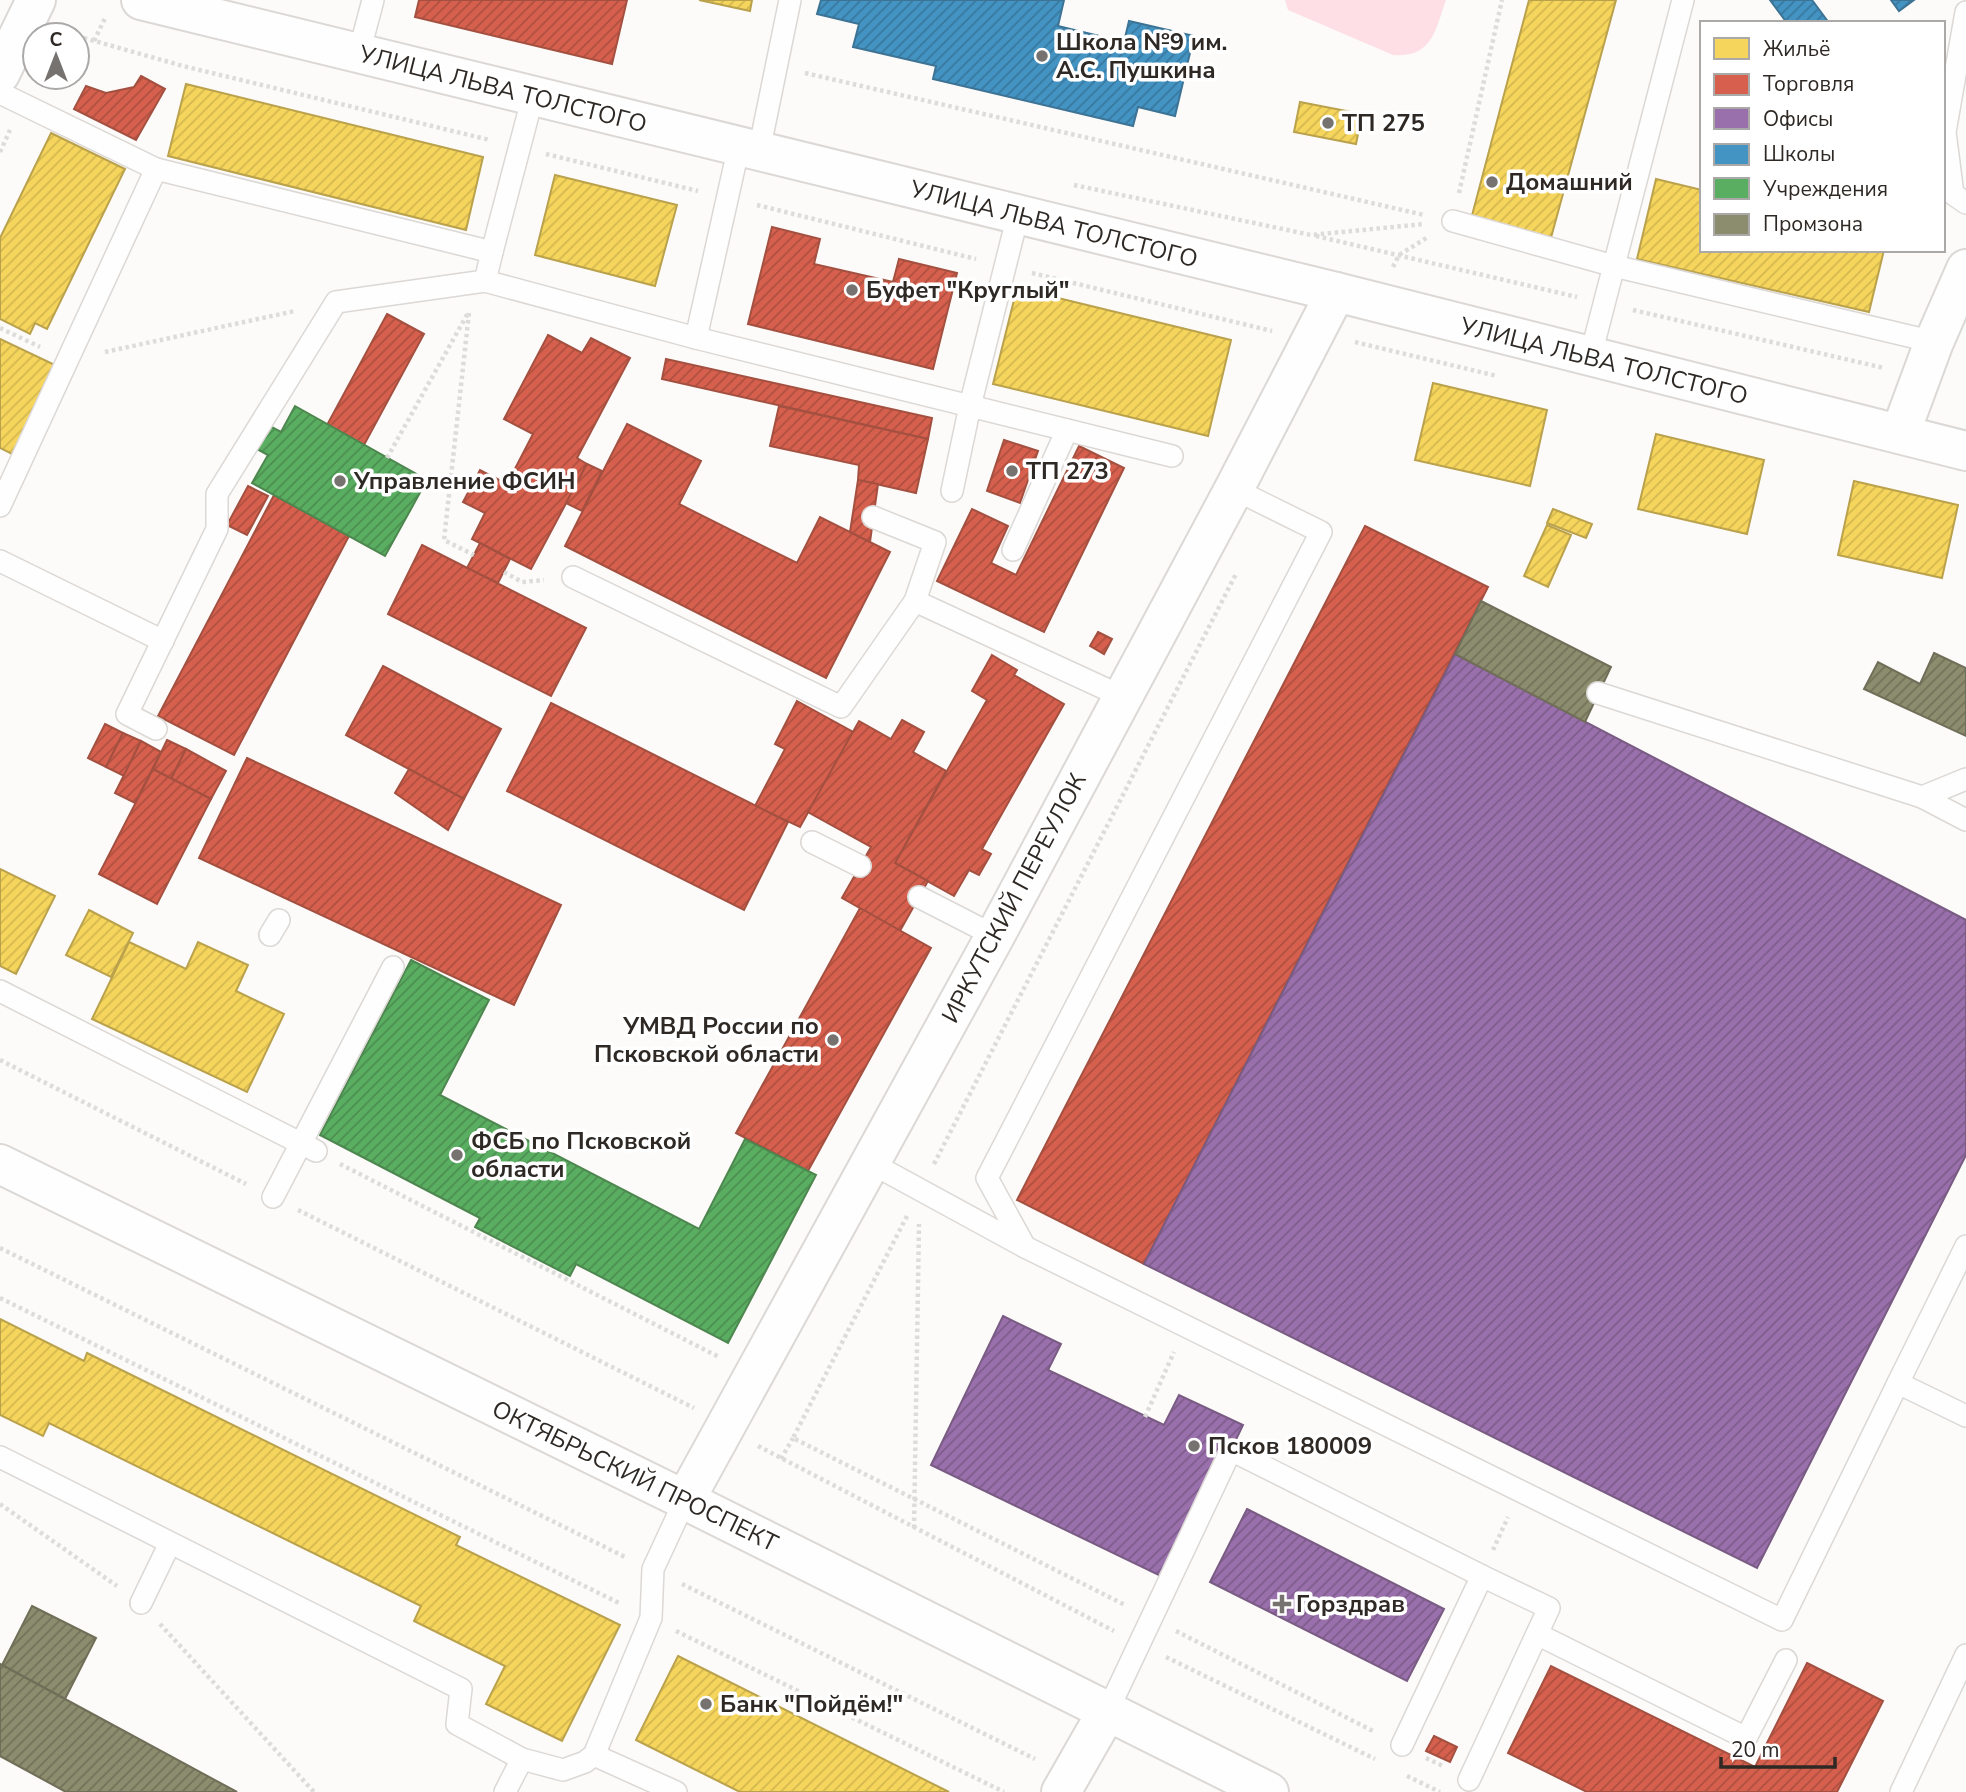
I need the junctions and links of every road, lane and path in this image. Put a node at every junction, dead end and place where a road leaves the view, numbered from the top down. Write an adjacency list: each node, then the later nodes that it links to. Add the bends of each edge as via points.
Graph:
1 (36, 0): 13 (street)
2 (373, 0): 10 (lane)
3 (790, 0): 12 (lane)
4 (1502, 0): 20 (path)
5 (1683, 0): 22 (lane)
6 (125, 5): 9 (path); 10 (street, УЛИЦА ЛЬВА ТОЛСТОГО)
7 (1966, 12): 18 (lane, via 1945,132 1953,194)
8 (91, 40): 9 (path)
9 (94, 41): 11 (path)
10 (359, 53): 15 (street, УЛИЦА ЛЬВА ТОЛСТОГО)
11 (183, 66)
12 (777, 66): 16 (lane); 20 (path)
13 (0, 74)
14 (0, 93): 17 (lane)
15 (533, 96): 16 (street, УЛИЦА ЛЬВА ТОЛСТОГО); 21 (lane)
16 (749, 149): 19 (street, УЛИЦА ЛЬВА ТОЛСТОГО); 29 (lane)
17 (156, 169): 21 (lane); 33 (lane)
18 (1966, 203)
19 (1018, 215): 25 (street, УЛИЦА ЛЬВА ТОЛСТОГО); 34 (lane)
20 (1452, 221): 22 (lane); 27 (path, via 1399,255)
21 (492, 251): 24 (lane)
22 (1614, 265): 30 (lane); 32 (lane)
23 (1966, 269): 30 (street)
24 (485, 281): 26 (lane); 29 (lane)
25 (1336, 292): 27 (street, УЛИЦА ЛЬВА ТОЛСТОГО); 40 (street, ИРКУТСКИЙ ПЕРЕУЛОК)
26 (336, 302): 33 (path); 51 (lane, via 217,494 217,530)
27 (1375, 303): 31 (path); 32 (street, УЛИЦА ЛЬВА ТОЛСТОГО)
28 (0, 328): 33 (path)
29 (696, 338): 34 (lane)
30 (1934, 342): 36 (street)
31 (1349, 354)
32 (1590, 358): 36 (street, УЛИЦА ЛЬВА ТОЛСТОГО)
33 (68, 360): 42 (lane)
34 (970, 406): 35 (lane); 41 (lane)
35 (1068, 430): 38 (lane); 44 (lane)
36 (1900, 434): 37 (street, УЛИЦА ЛЬВА ТОЛСТОГО)
37 (1966, 451)
38 (1172, 456)
39 (387, 458): 45 (path, via 470,309 444,540)
40 (1234, 489): 53 (street, ИРКУТСКИЙ ПЕРЕУЛОК); 71 (lane, via 1321,532 987,1178)
41 (952, 491)
42 (0, 506)
43 (873, 517): 50 (lane, via 935,541)
44 (1013, 550)
45 (474, 555)
46 (0, 561): 51 (lane)
47 (1239, 569): 68 (path)
48 (504, 572): 49 (path, via 522,582)
49 (573, 577): 50 (lane, via 841,707)
50 (915, 601): 53 (lane)
51 (163, 641): 54 (lane, via 127,714)
52 (1598, 692): 56 (lane)
53 (1121, 696): 61 (street, ИРКУТСКИЙ ПЕРЕУЛОК)
54 (156, 729)
55 (1966, 779): 56 (lane)
56 (1922, 797): 57 (lane)
57 (1966, 820)
58 (812, 842): 59 (lane)
59 (860, 866)
60 (919, 897): 61 (lane)
61 (995, 936): 66 (street, ИРКУТСКИЙ ПЕРЕУЛОК)
62 (393, 967): 65 (lane)
63 (0, 991): 65 (lane)
64 (0, 1060): 69 (path)
65 (308, 1148): 69 (lane); 75 (path)
66 (871, 1163): 68 (lane); 75 (street, ИРКУТСКИЙ ПЕРЕУЛОК)
67 (0, 1164): 83 (street, ОКТЯБРЬСКИЙ ПРОСПЕКТ)
68 (920, 1191): 71 (lane); 80 (path); 84 (path)
69 (273, 1197): 79 (path)
70 (1966, 1246): 76 (lane)
71 (1026, 1247): 76 (lane, via 1782,1620)
72 (0, 1248): 88 (path)
73 (0, 1298): 91 (path)
74 (1174, 1353): 78 (path)
75 (754, 1375): 79 (street, ИРКУТСКИЙ ПЕРЕУЛОК)
76 (1898, 1383): 77 (lane)
77 (1966, 1416)
78 (1145, 1417)
79 (725, 1427): 82 (path); 83 (street, ИРКУТСКИЙ ПЕРЕУЛОК)
80 (793, 1437): 82 (path); 84 (path)
81 (0, 1457): 87 (lane)
82 (781, 1459): 86 (path)
83 (685, 1500): 88 (lane); 97 (street, ОКТЯБРЬСКИЙ ПРОСПЕКТ)
84 (915, 1500): 86 (path); 92 (path)
85 (0, 1504): 90 (path)
86 (914, 1528): 94 (path)
87 (170, 1543): 90 (lane); 100 (lane, via 461,1689 457,1724)
88 (653, 1569): 91 (lane); 104 (path)
89 (1482, 1576): 92 (lane, via 1231,1450); 93 (lane, via 1549,1608); 98 (lane)
90 (141, 1603): 105 (path)
91 (650, 1618): 99 (lane); 108 (path)
92 (1153, 1620): 94 (lane); 98 (path)
93 (1537, 1634): 96 (lane, via 1746,1738); 103 (lane)
94 (1140, 1644): 97 (lane); 101 (path)
95 (1966, 1655): 111 (lane)
96 (1786, 1660)
97 (1108, 1710): 104 (street); 109 (street, ОКТЯБРЬСКИЙ ПРОСПЕКТ)
98 (1402, 1745): 103 (path)
99 (594, 1755): 100 (lane, via 562,1770); 107 (lane)
100 (522, 1759): 106 (lane)
101 (1378, 1761)
102 (1403, 1774): 110 (path)
103 (1469, 1780)
104 (1065, 1784)
105 (314, 1792)
106 (505, 1792)
107 (676, 1792)
108 (1004, 1792)
109 (1269, 1792)
110 (1441, 1792)
111 (1902, 1792)

